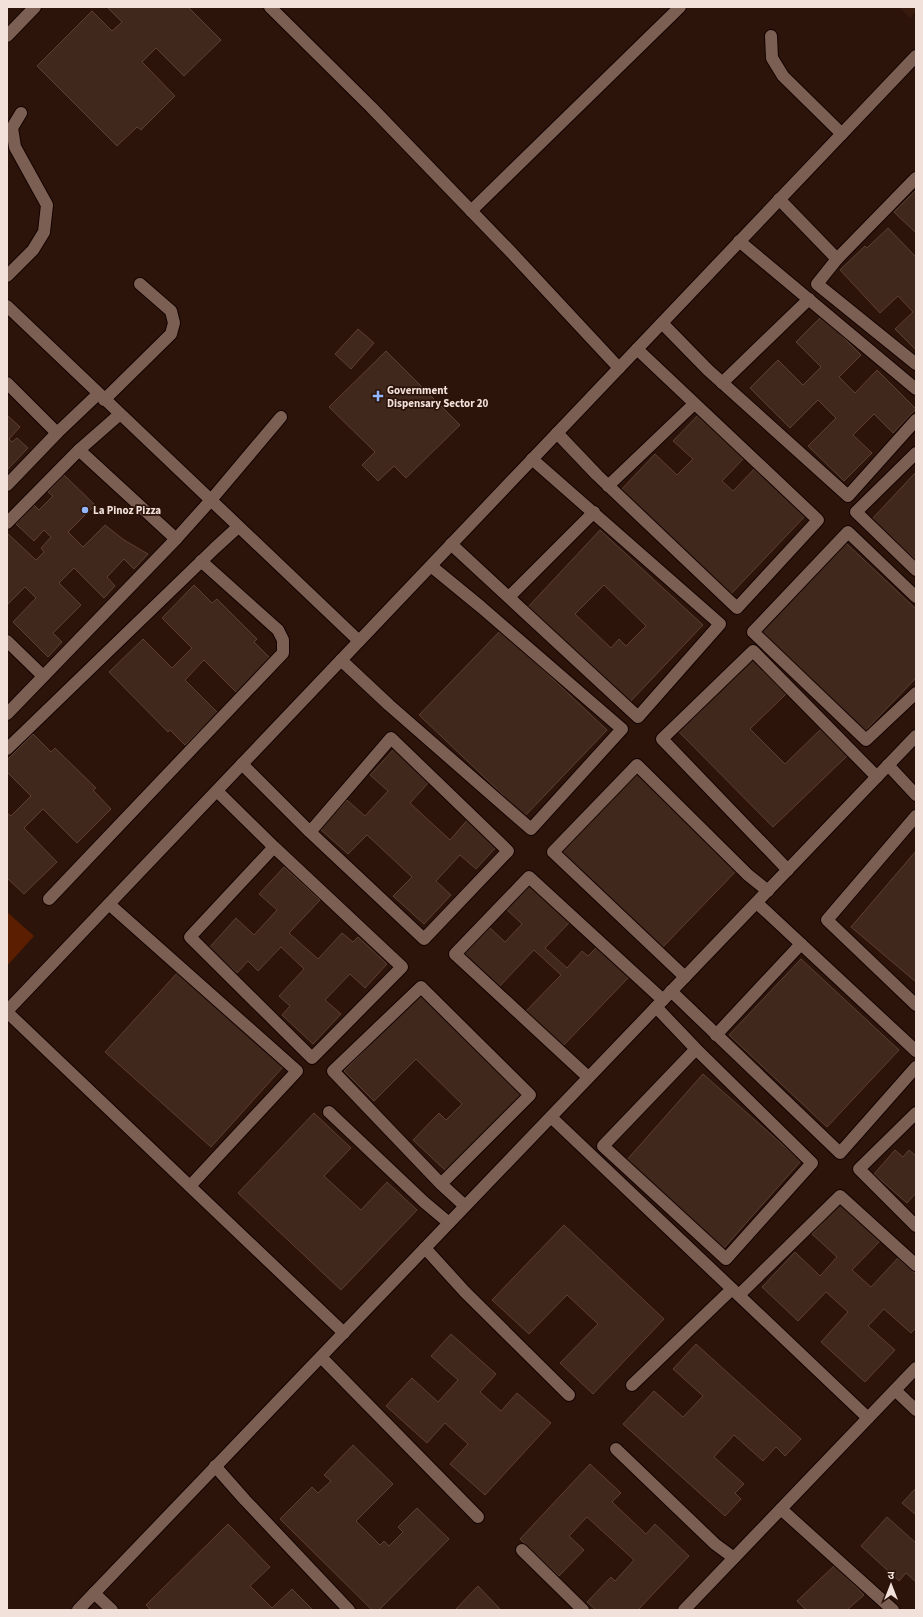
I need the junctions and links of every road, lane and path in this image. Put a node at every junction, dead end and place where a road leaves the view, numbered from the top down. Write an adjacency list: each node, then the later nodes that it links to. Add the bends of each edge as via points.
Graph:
1 (35, 7): 4 (street)
2 (270, 7): 11 (street)
3 (680, 7): 11 (street)
4 (7, 36)
5 (771, 36): 8 (street, via 772,58 783,76)
6 (916, 56): 8 (street)
7 (21, 113): 14 (street, via 12,128 15,147 46,205 46,212 44,232 33,250)
8 (842, 134): 10 (street)
9 (916, 178): 13 (street)
10 (779, 199): 12 (street); 13 (street)
11 (471, 211): 21 (street)
12 (739, 241): 16 (street); 18 (street)
13 (837, 258): 20 (street, via 817,284)
14 (7, 276)
15 (140, 284): 25 (street, via 171,311 174,323 171,334)
16 (809, 299): 23 (street); 24 (street)
17 (7, 306): 25 (street)
18 (662, 323): 19 (street); 23 (street)
19 (637, 348): 21 (street); 26 (street)
20 (916, 364)
21 (619, 368): 31 (street)
22 (7, 383): 30 (street)
23 (722, 383): 29 (street, via 848,496)
24 (916, 389)
25 (101, 397): 27 (street); 30 (street)
26 (694, 404): 36 (street); 36 (street, via 818,520 737,608)
27 (120, 414): 32 (street); 37 (street)
28 (281, 417): 37 (street)
29 (916, 420)
30 (57, 433): 35 (street)
31 (557, 433): 34 (street); 36 (street)
32 (80, 450): 39 (street); 41 (street)
33 (916, 453): 45 (street, via 856,512)
34 (532, 459): 38 (street); 42 (street)
35 (7, 485)
36 (608, 486)
37 (211, 500): 40 (street); 41 (street)
38 (594, 512): 46 (street); 46 (street, via 720,624 638,717)
39 (7, 523)
40 (238, 527): 43 (street); 49 (street)
41 (176, 539): 51 (street)
42 (451, 544): 44 (street); 46 (street)
43 (201, 561): 55 (street); 66 (street, via 278,630 283,640 283,653)
44 (431, 566): 49 (street); 50 (street, via 622,729 531,829)
45 (916, 570)
46 (509, 598)
47 (916, 598): 52 (street, via 848,532 753,632 866,740)
48 (7, 641): 51 (street)
49 (359, 641): 50 (street)
50 (341, 660): 56 (street)
51 (43, 676): 53 (street)
52 (916, 693)
53 (7, 714)
54 (916, 736): 57 (street)
55 (7, 749)
56 (242, 764): 59 (street); 62 (street)
57 (888, 765): 58 (street); 60 (street)
58 (877, 777): 64 (street); 64 (street, via 753,652 662,739)
59 (216, 791): 63 (street); 68 (street)
60 (916, 795)
61 (916, 816): 72 (street, via 827,920)
62 (310, 832): 62 (street, via 424,939 508,851 391,738)
63 (274, 847): 63 (street, via 402,967 312,1058 190,937)
64 (788, 870): 65 (street)
65 (768, 891): 67 (street); 70 (street, via 748,875 637,765 553,852)
66 (50, 899)
67 (757, 903): 69 (street); 70 (street)
68 (109, 904): 73 (street); 83 (street, via 297,1071)
69 (801, 944): 74 (street); 76 (street)
70 (685, 977): 71 (street)
71 (663, 999): 74 (street); 75 (street); 78 (street); 78 (street, via 529,877 455,954)
72 (916, 1005)
73 (7, 1011): 83 (street)
74 (716, 1034): 77 (street, via 840,1153)
75 (696, 1049): 75 (street, via 812,1163 726,1259 603,1146)
76 (916, 1051)
77 (916, 1067)
78 (588, 1077): 81 (street)
79 (329, 1112): 85 (street)
80 (916, 1112): 86 (street, via 859,1169)
81 (551, 1117): 84 (street); 89 (street)
82 (441, 1184): 82 (street, via 530,1095 421,986 333,1070); 84 (street)
83 (190, 1186): 90 (street)
84 (465, 1206): 85 (street)
85 (449, 1223): 87 (street)
86 (916, 1226)
87 (425, 1248): 90 (street); 95 (street, via 465,1292)
88 (916, 1265): 89 (street, via 840,1196)
89 (735, 1292): 93 (street); 97 (street)
90 (344, 1333): 91 (street)
91 (321, 1357): 99 (street); 101 (street)
92 (916, 1368): 94 (street)
93 (632, 1385)
94 (895, 1390): 96 (street); 97 (street)
95 (569, 1395)
96 (916, 1410)
97 (868, 1418): 100 (street)
98 (616, 1449): 103 (street, via 715,1544)
99 (215, 1466): 104 (street); 107 (street)
100 (781, 1509): 103 (street); 110 (street)
101 (478, 1517)
102 (522, 1550): 108 (street)
103 (734, 1558): 109 (street)
104 (94, 1593): 105 (street); 106 (street)
105 (78, 1610)
106 (112, 1610)
107 (349, 1610)
108 (583, 1610)
109 (684, 1610)
110 (893, 1610)

